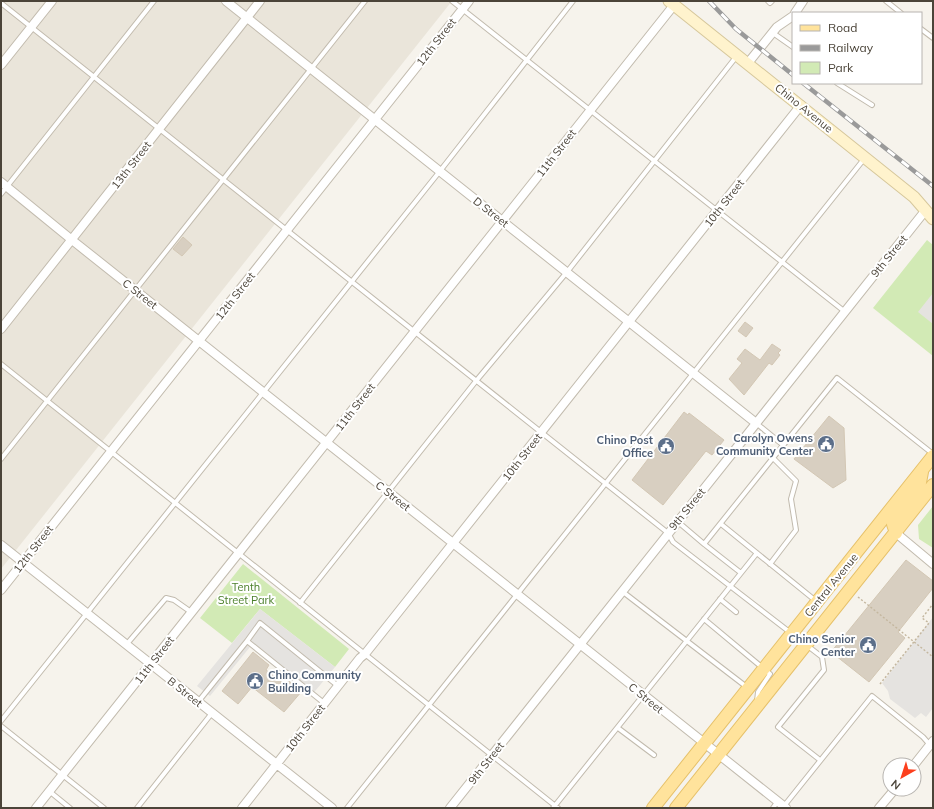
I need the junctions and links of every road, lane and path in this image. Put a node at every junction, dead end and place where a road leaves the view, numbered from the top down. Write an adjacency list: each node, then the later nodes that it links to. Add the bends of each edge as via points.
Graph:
1 (52, 1): 20 (street)
2 (154, 1): 30 (lane)
3 (226, 1): 19 (street, D Street)
4 (260, 1): 19 (street, 13th Street)
5 (365, 1): 29 (lane)
6 (452, 1): 15 (lane)
7 (469, 1): 15 (street, 12th Street)
8 (573, 1): 26 (lane)
9 (768, 1): 10 (lane)
10 (772, 1)
11 (803, 1): 16 (street)
12 (886, 1): 17 (lane)
13 (1, 3): 20 (lane)
14 (672, 3): 25 (main road, Chino Avenue); 34 (street, 11th Street)
15 (462, 9): 26 (lane); 35 (street, 12th Street)
16 (796, 12)
17 (900, 12)
18 (792, 17): 22 (street)
19 (247, 18): 29 (street, D Street); 36 (street, 13th Street)
20 (31, 27): 28 (street); 30 (lane)
21 (922, 30): 23 (lane)
22 (772, 33): 24 (lane); 27 (street)
23 (933, 38)
24 (792, 46)
25 (738, 55): 27 (main road, Chino Avenue); 38 (lane)
26 (526, 59): 34 (lane); 39 (lane)
27 (748, 63): 32 (main road, Chino Avenue)
28 (1, 65)
29 (311, 69): 35 (street, D Street); 40 (lane)
30 (94, 76): 36 (lane); 41 (lane)
31 (839, 84): 33 (lane)
32 (801, 105): 37 (main road, Chino Avenue); 44 (street, 10th Street)
33 (872, 105)
34 (589, 111): 38 (lane); 46 (street, 11th Street)
35 (375, 120): 39 (street, D Street); 47 (street, 12th Street)
36 (160, 129): 40 (lane); 48 (street, 13th Street)
37 (865, 157): 43 (main road, Chino Avenue, via 914,197); 49 (lane)
38 (654, 160): 44 (lane); 50 (lane)
39 (440, 171): 46 (street, D Street); 51 (lane)
40 (223, 180): 47 (lane); 52 (lane)
41 (4, 184): 42 (lane); 48 (street, C Street)
42 (1, 194)
43 (925, 210): 45 (main road, Chino Avenue); 53 (street, 9th Street)
44 (717, 212): 49 (lane); 54 (street, 10th Street)
45 (933, 219)
46 (503, 221): 50 (street, D Street); 56 (street, 11th Street)
47 (287, 230): 51 (lane); 57 (street, 12th Street)
48 (72, 240): 52 (street, C Street); 55 (street, 13th Street)
49 (782, 263): 53 (lane); 59 (lane)
50 (567, 272): 54 (street, D Street); 60 (lane)
51 (350, 282): 56 (lane); 61 (lane)
52 (136, 290): 57 (street, C Street); 62 (lane)
53 (844, 311): 63 (street, 9th Street)
54 (629, 323): 59 (street, D Street); 64 (street, 10th Street)
55 (1, 329)
56 (414, 332): 60 (lane); 65 (street, 11th Street)
57 (199, 341): 61 (street, C Street); 67 (street, 12th Street)
58 (1, 364): 62 (lane)
59 (693, 373): 63 (street, D Street); 72 (lane, via 610,480)
60 (476, 381): 64 (lane); 74 (lane)
61 (263, 392): 65 (street, C Street); 75 (lane)
62 (48, 401): 67 (lane); 70 (lane)
63 (756, 423): 66 (lane); 76 (street, 9th Street)
64 (541, 433): 72 (lane); 80 (street, 10th Street)
65 (326, 443): 74 (street, C Street); 83 (street, 11th Street)
66 (783, 445): 68 (lane, via 837,378); 69 (lane)
67 (111, 452): 75 (lane); 85 (street, 12th Street)
68 (933, 455): 71 (main road, Central Avenue)
69 (773, 458): 77 (lane); 86 (lane, via 796,481 791,499 796,530)
70 (1, 459)
71 (923, 470): 79 (main road, via 919,488 894,520); 96 (main road, Central Avenue)
72 (605, 483): 78 (lane); 92 (lane)
73 (933, 485): 79 (main road, Central Avenue)
74 (388, 492): 80 (street, C Street); 95 (lane)
75 (174, 502): 83 (lane); 100 (lane)
76 (677, 521): 78 (street, 9th Street); 81 (lane)
77 (721, 524): 81 (lane); 84 (lane)
78 (668, 533): 89 (lane, via 673,542 728,585); 91 (street, 9th Street)
79 (896, 533): 87 (street); 107 (main road, Central Avenue)
80 (453, 544): 92 (street, C Street); 109 (street, 10th Street)
81 (704, 544): 88 (lane)
82 (1, 545): 85 (street, B Street)
83 (238, 553): 95 (lane); 98 (street, 11th Street)
84 (757, 553): 86 (lane); 88 (lane)
85 (23, 562): 90 (street, 12th Street); 100 (street, B Street)
86 (770, 564): 96 (lane)
87 (933, 564)
88 (741, 573): 89 (lane)
89 (732, 585): 94 (lane); 102 (lane)
90 (1, 590)
91 (623, 592): 104 (lane); 106 (street, 9th Street)
92 (517, 594): 106 (street, C Street); 119 (lane)
93 (858, 597): 105 (path)
94 (720, 599): 99 (lane); 101 (lane)
95 (300, 602): 109 (lane)
96 (818, 602): 102 (main road, Central Avenue)
97 (933, 604): 105 (path, via 922,618 928,623)
98 (191, 612): 108 (lane, via 174,600 166,598); 111 (street, 11th Street)
99 (736, 612)
100 (86, 613): 108 (street, B Street); 122 (lane)
101 (704, 619): 104 (lane); 112 (lane)
102 (792, 634): 107 (lane); 112 (main road, Central Avenue)
103 (247, 641): 114 (lane, via 260,623); 117 (lane); 118 (lane)
104 (687, 641): 115 (lane); 116 (lane)
105 (914, 641): 110 (path); 113 (path)
106 (581, 644): 116 (street, C Street); 127 (street, 9th Street)
107 (808, 644): 120 (main road, Central Avenue); 131 (lane, via 822,657 824,670 778,727)
108 (126, 645): 111 (street, B Street)
109 (365, 654): 114 (street, 10th Street); 119 (lane)
110 (933, 656)
111 (150, 665): 117 (street, B Street); 133 (street, 11th Street)
112 (765, 669): 115 (main road, Central Avenue); 120 (lane, via 770,676 758,692)
113 (880, 684)
114 (338, 686): 118 (street, 10th Street)
115 (748, 689): 125 (main road, Central Avenue)
116 (644, 696): 124 (lane); 125 (street, C Street)
117 (198, 702): 121 (street, B Street)
118 (324, 703): 132 (street, 10th Street)
119 (428, 705): 127 (lane); 144 (lane)
120 (758, 705): 128 (main road, Central Avenue)
121 (212, 713): 132 (street, B Street); 141 (lane)
122 (1, 721)
123 (1, 726): 133 (lane)
124 (618, 728): 129 (lane); 137 (lane)
125 (704, 744): 128 (street, C Street); 146 (main road, Central Avenue)
126 (932, 744): 130 (street); 131 (lane, via 872,696)
127 (492, 755): 137 (lane); 145 (street, 9th Street)
128 (718, 755): 136 (street, C Street); 147 (main road, Central Avenue)
129 (654, 756)
130 (921, 757)
131 (820, 760): 136 (lane)
132 (276, 765): 142 (street, 10th Street); 143 (street, B Street)
133 (62, 775): 134 (street, 11th Street); 140 (lane)
134 (49, 791): 138 (street, 11th Street); 139 (lane)
135 (889, 797): 148 (street)
136 (780, 806)
137 (556, 807)
138 (36, 808)
139 (70, 808)
140 (104, 808)
141 (136, 808)
142 (242, 808)
143 (332, 808)
144 (347, 808)
145 (450, 808)
146 (653, 808)
147 (676, 808)
148 (880, 808)

